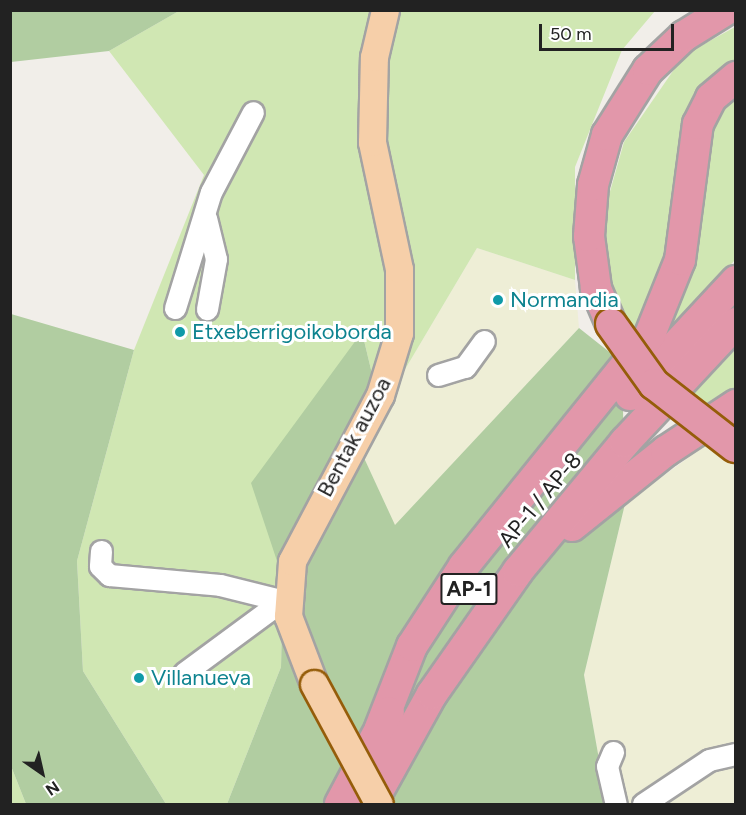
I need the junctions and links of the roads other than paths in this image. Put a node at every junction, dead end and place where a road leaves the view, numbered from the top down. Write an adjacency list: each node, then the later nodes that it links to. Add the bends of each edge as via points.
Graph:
1 (385, 10): 16 (main road, Bentak auzoa, via 374,57 371,132 399,269 399,333 380,395 298,544)
2 (726, 10): 13 (highway, bridge, via 684,36 648,70 608,135 593,185 589,236 596,288 611,324 654,384)
3 (735, 77): 18 (highway, via 711,98 698,124 680,260 649,337 464,566 412,646)
4 (254, 112): 5 (lane, via 219,174)
5 (206, 218): 7 (lane); 8 (lane, via 216,259)
6 (735, 281): 18 (highway, AP-1 / AP-8 / AP-1, via 600,428 496,552)
7 (175, 308)
8 (207, 309)
9 (735, 323): 15 (highway, AP-1 / AP-8 / AP-1, via 625,442)
10 (483, 341): 11 (lane, via 465,367)
11 (438, 375)
12 (735, 405): 15 (highway, via 666,451)
13 (735, 447)
14 (101, 550): 16 (lane, via 100,566 109,574 198,582)
15 (518, 571): 22 (highway, AP-1 / AP-8 / AP-1, via 432,694)
16 (284, 599): 17 (lane, via 206,662); 23 (main road, Bentak auzoa, bridge, via 292,635 314,684)
17 (184, 673)
18 (380, 728): 21 (highway, AP-1 / AP-8 / AP-1)
19 (613, 752): 24 (lane, via 607,766)
20 (735, 754): 25 (lane, via 709,760)
21 (340, 804)
22 (371, 804)
23 (379, 804)
24 (616, 804)
25 (643, 804)

